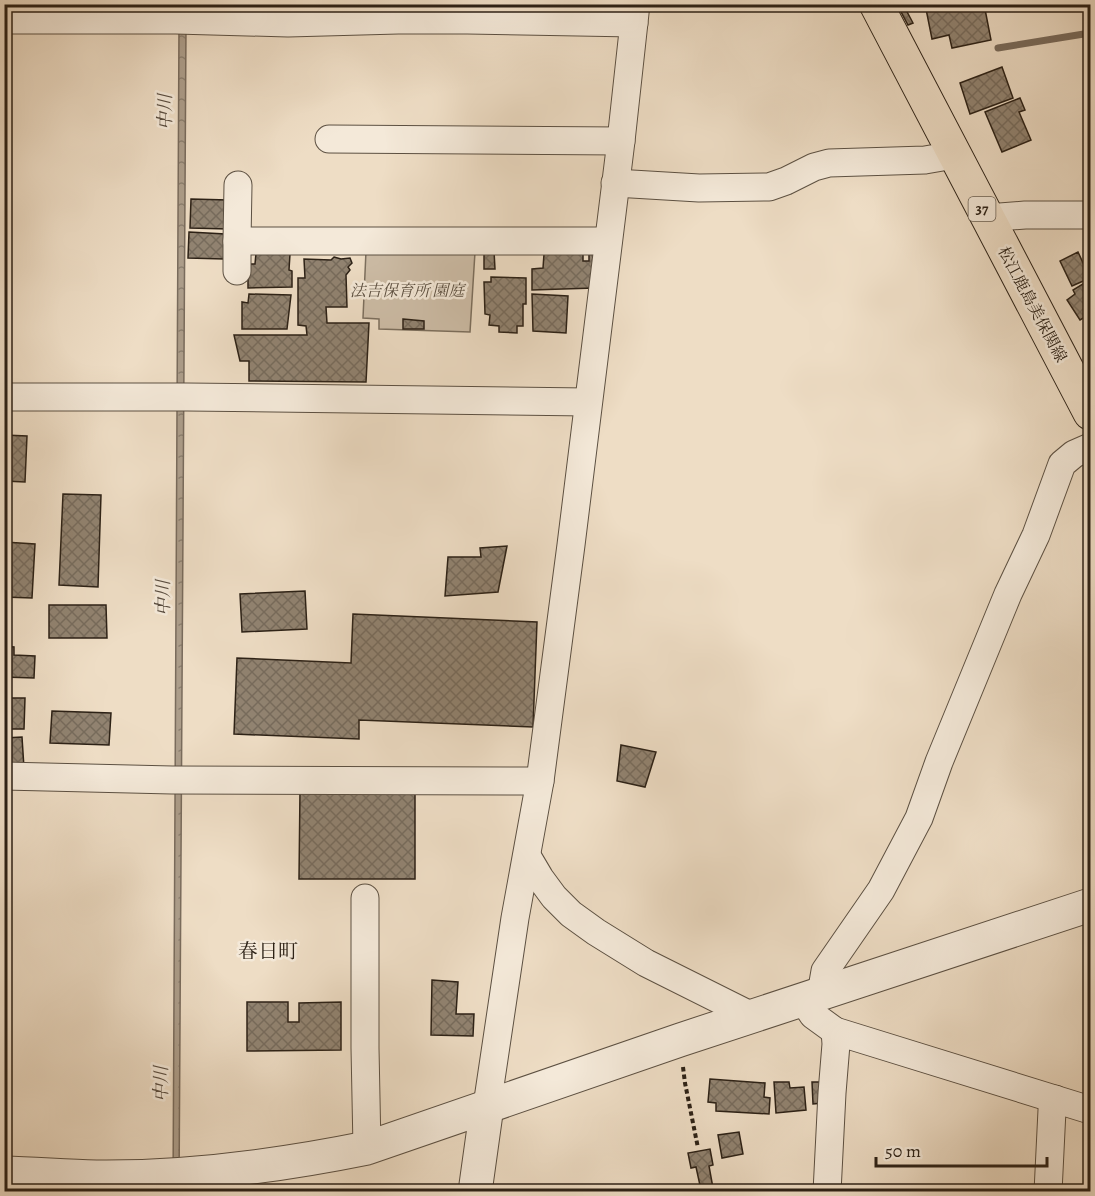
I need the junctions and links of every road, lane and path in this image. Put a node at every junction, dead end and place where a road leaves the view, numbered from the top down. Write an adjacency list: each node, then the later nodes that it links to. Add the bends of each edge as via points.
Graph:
1 (876, 4): 6 (main road, 松江鹿島美保関線 / 37)
2 (635, 14): 3 (street, via 288,23); 5 (street)
3 (4, 20)
4 (329, 140): 5 (street)
5 (621, 141): 7 (street)
6 (954, 155): 7 (street, via 925,160 829,163 769,187); 10 (main road, 松江鹿島美保関線 / 37)
7 (615, 183): 11 (street)
8 (238, 185): 12 (street)
9 (1090, 215): 10 (street)
10 (987, 218): 16 (main road, 松江鹿島美保関線 / 37)
11 (608, 241): 12 (street); 15 (street)
12 (237, 242): 13 (street)
13 (237, 271)
14 (4, 397): 15 (street)
15 (588, 402): 19 (street)
16 (1090, 413)
17 (1090, 447): 23 (street, via 1062,464 919,818 881,890 825,971)
18 (4, 776): 19 (street)
19 (540, 781): 20 (street)
20 (527, 856): 24 (street, via 554,897 596,932 646,963); 28 (street)
21 (365, 898): 30 (street)
22 (1090, 905): 23 (street)
23 (812, 997): 24 (street); 25 (street, via 813,1015)
24 (752, 1016): 26 (street)
25 (835, 1031): 27 (street); 34 (street)
26 (680, 1040): 28 (street); 31 (path)
27 (1055, 1099): 29 (street); 35 (street)
28 (487, 1106): 30 (street); 33 (street)
29 (1090, 1110)
30 (367, 1148): 32 (street, via 257,1167 148,1176)
31 (698, 1148)
32 (4, 1173)
33 (475, 1191)
34 (827, 1191)
35 (1048, 1191)

